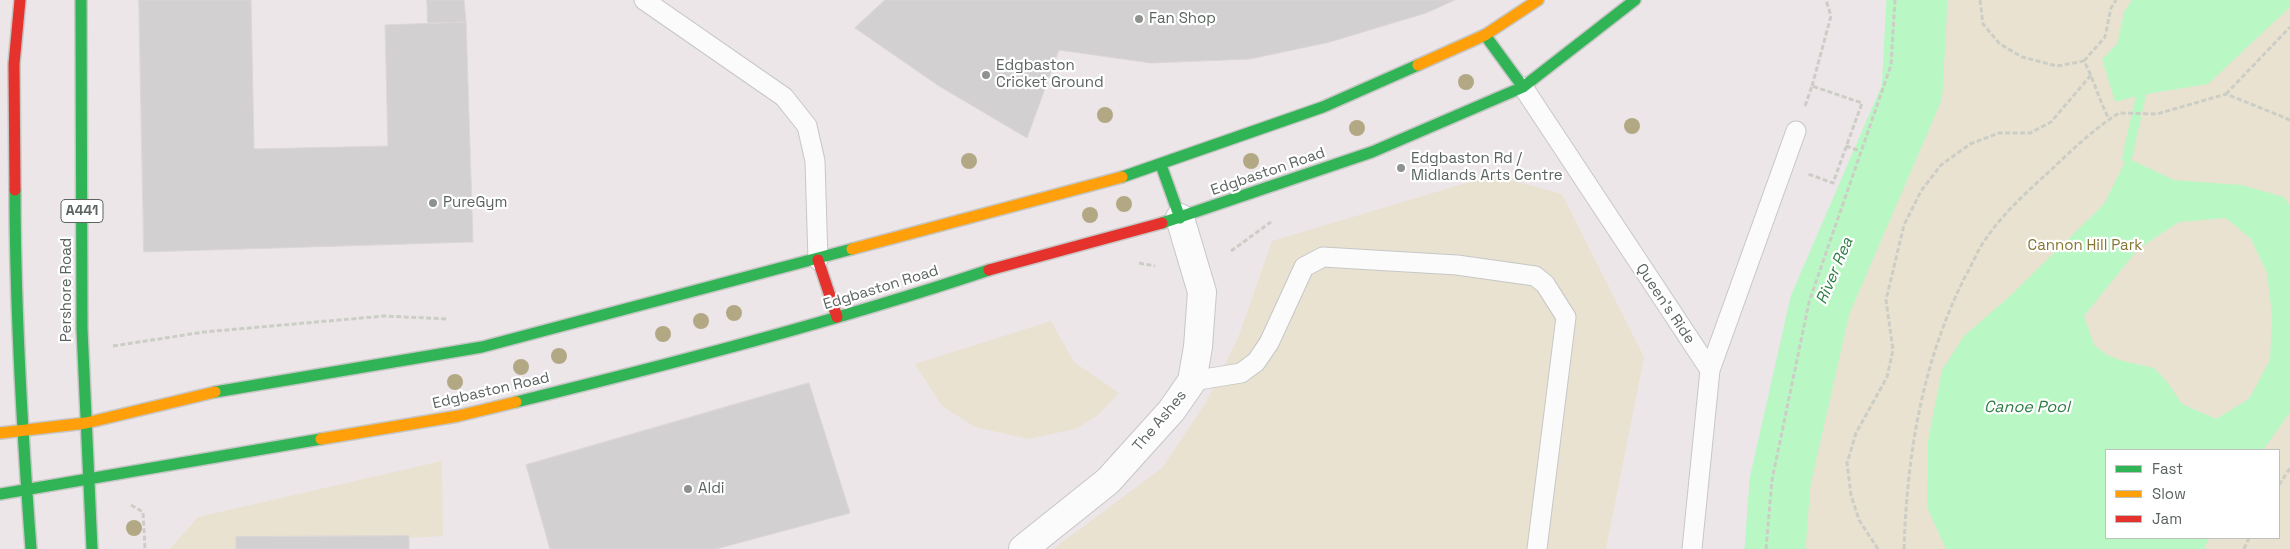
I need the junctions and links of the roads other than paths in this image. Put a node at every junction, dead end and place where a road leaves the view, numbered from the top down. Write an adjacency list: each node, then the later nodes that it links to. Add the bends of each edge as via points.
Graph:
1 (20, 0): 16 (main road, via 14,64 15,262)
2 (81, 0): 15 (main road, Pershore Road / A441, via 82,329)
3 (644, 0): 11 (lane, via 784,97 806,126 814,161)
4 (1538, 0): 6 (main road)
5 (1635, 0): 7 (main road, Edgbaston Road)
6 (1486, 35): 7 (main road); 9 (main road, via 1323,108)
7 (1522, 87): 10 (main road, Edgbaston Road, via 1372,152); 13 (lane, Queen's Ride)
8 (1796, 131): 13 (lane)
9 (1161, 165): 10 (main road); 11 (main road)
10 (1180, 218): 12 (main road, Edgbaston Road, via 1002,266); 14 (street, The Ashes, via 1202,292)
11 (818, 260): 12 (main road); 15 (main road, via 482,347 194,396)
12 (837, 317): 18 (main road, Edgbaston Road, via 650,369 458,416)
13 (1710, 370): 25 (lane)
14 (1192, 381): 23 (street, The Ashes, via 1172,410 1108,481); 24 (lane, via 1241,373 1256,362 1269,343 1304,267 1323,257 1457,265 1535,276 1545,284 1566,317)
15 (86, 422): 16 (main road); 18 (main road, Pershore Road / A441)
16 (22, 430): 17 (main road); 19 (main road)
17 (0, 433)
18 (90, 479): 19 (main road, Edgbaston Road); 22 (main road, Pershore Road / A441)
19 (27, 490): 20 (main road, Edgbaston Road); 21 (main road)
20 (0, 494)
21 (31, 549)
22 (92, 549)
23 (1023, 549)
24 (1537, 549)
25 (1692, 549)

